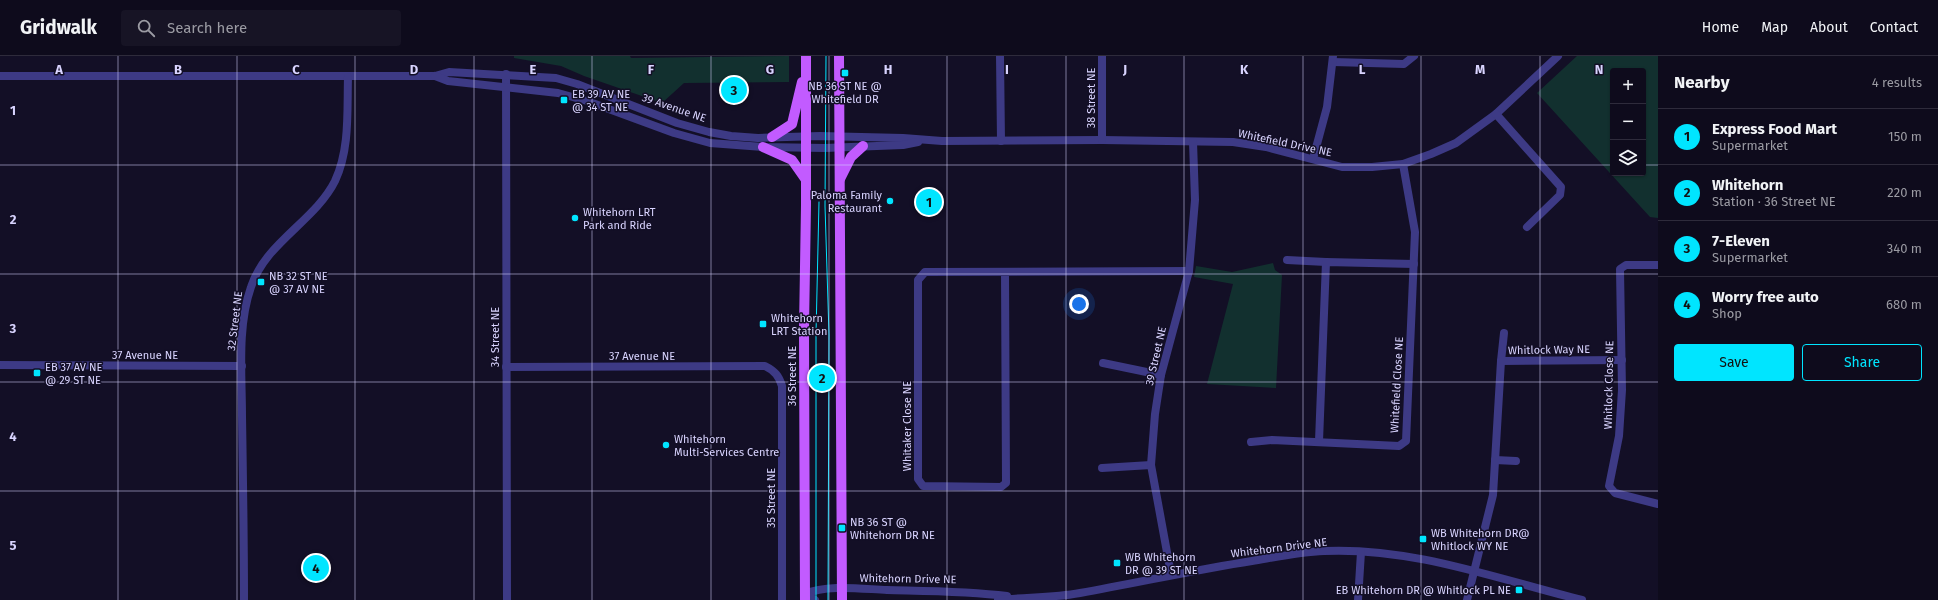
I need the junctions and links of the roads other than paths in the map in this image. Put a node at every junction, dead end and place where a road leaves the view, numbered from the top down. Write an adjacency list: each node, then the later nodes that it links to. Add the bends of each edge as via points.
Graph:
1 (806, 56): 8 (main road, 36 Street NE)
2 (839, 56): 16 (main road)
3 (1000, 56): 20 (street)
4 (1102, 56): 17 (street, 38 Street NE)
5 (1414, 56): 7 (street, via 1404,64)
6 (1558, 56): 14 (street, Whitefield Drive NE)
7 (1333, 59): 25 (street, via 1327,107)
8 (806, 71): 15 (main road, via 792,124); 19 (main road, 36 Street NE)
9 (506, 74): 11 (street, 39 Avenue NE, via 449,72); 13 (street, 34 Street NE); 15 (street, 39 Avenue NE, via 556,78 577,84 661,117 709,132)
10 (0, 76): 12 (street, 39 Avenue NE)
11 (435, 76): 12 (street, 39 Avenue NE); 13 (street, 39 Avenue NE, via 448,81)
12 (348, 77): 41 (street, 32 Street NE, via 345,150 340,166 334,181 320,202 279,245 259,270 251,286 246,307)
13 (506, 87): 23 (street, 39 Avenue NE, via 558,93 710,143); 42 (street, 34 Street NE)
14 (1496, 114): 26 (street, Whitefield Drive NE, via 1456,143); 29 (street, via 1561,187 1560,195)
15 (772, 137): 19 (street, 39 Avenue NE)
16 (839, 137): 18 (street, Whitefield Drive NE, via 903,138); 19 (street, 39 Avenue NE); 24 (main road)
17 (1102, 140): 20 (street, Whitefield Drive NE); 21 (street, Whitefield Drive NE)
18 (923, 141): 20 (street, Whitefield Drive NE); 22 (street, Whitefield Drive NE, via 903,145)
19 (806, 142): 23 (street, 39 Avenue NE); 24 (street, 39 Avenue NE); 27 (main road, 36 Street NE)
20 (1001, 142)
21 (1193, 142): 25 (street, Whitefield Drive NE, via 1232,142 1266,147); 34 (street, 39 Street NE, via 1195,200)
22 (863, 146): 24 (street, Whitefield Drive NE); 28 (main road, via 852,157)
23 (763, 147): 27 (main road, via 792,160)
24 (839, 147): 28 (main road)
25 (1312, 159): 26 (street, Whitefield Drive NE, via 1342,167)
26 (1404, 164): 32 (street, Whitefield Close NE, via 1415,232)
27 (806, 180): 56 (main road, 36 Street NE)
28 (839, 182): 55 (main road)
29 (1527, 227)
30 (1287, 260): 31 (street)
31 (1326, 262): 32 (street); 45 (street)
32 (1414, 264): 45 (street, Whitefield Close NE, via 1406,441 1399,446)
33 (1658, 265): 37 (street, Whitlock Close NE, via 1626,265 1620,269)
34 (1189, 271): 35 (street, Whitaker Close NE); 44 (street, 39 Street NE)
35 (1005, 272): 35 (street, Whitaker Close NE, via 925,272 918,280 918,479 923,486 1001,487 1006,483)
36 (1504, 333): 38 (street, Whitlock Way NE)
37 (1622, 360): 38 (street, Whitlock Way NE); 51 (street, Whitlock Close NE, via 1619,436 1609,486 1615,493)
38 (1501, 361): 47 (street, Whitlock Way NE)
39 (1103, 363): 44 (street)
40 (0, 365): 41 (street, 37 Avenue NE)
41 (242, 366): 59 (street, 32 Street NE)
42 (506, 367): 43 (street, 37 Avenue NE, via 765,366); 60 (street, 34 Street NE)
43 (776, 373): 61 (street, 35 Street NE, via 782,386)
44 (1161, 375): 49 (street, 39 Street NE)
45 (1319, 441): 46 (street, Whitefield Close NE)
46 (1251, 442)
47 (1495, 460): 48 (street); 53 (street, Whitlock Way NE, via 1494,495)
48 (1516, 461)
49 (1151, 465): 50 (street); 54 (street, 39 Street NE)
50 (1102, 468)
51 (1658, 504)
52 (1361, 552): 53 (street, Whitehorn Drive NE, via 1420,559); 54 (street, Whitehorn Drive NE, via 1325,551 1298,554); 65 (street)
53 (1474, 570): 66 (street, Whitlock Way NE); 67 (street, Whitehorn Drive NE)
54 (1171, 574): 57 (street, Whitehorn Drive NE)
55 (842, 589): 56 (street, Whitehorn Drive NE, via 816,589); 58 (street, Whitehorn Drive NE, via 978,592); 63 (main road)
56 (805, 597): 62 (street)
57 (1080, 597): 58 (street, Whitehorn Drive NE)
58 (1023, 598): 64 (street, Whitehorn Drive NE)
59 (244, 600)
60 (507, 600)
61 (782, 600)
62 (815, 600)
63 (842, 600)
64 (998, 600)
65 (1358, 600)
66 (1467, 600)
67 (1579, 600)

